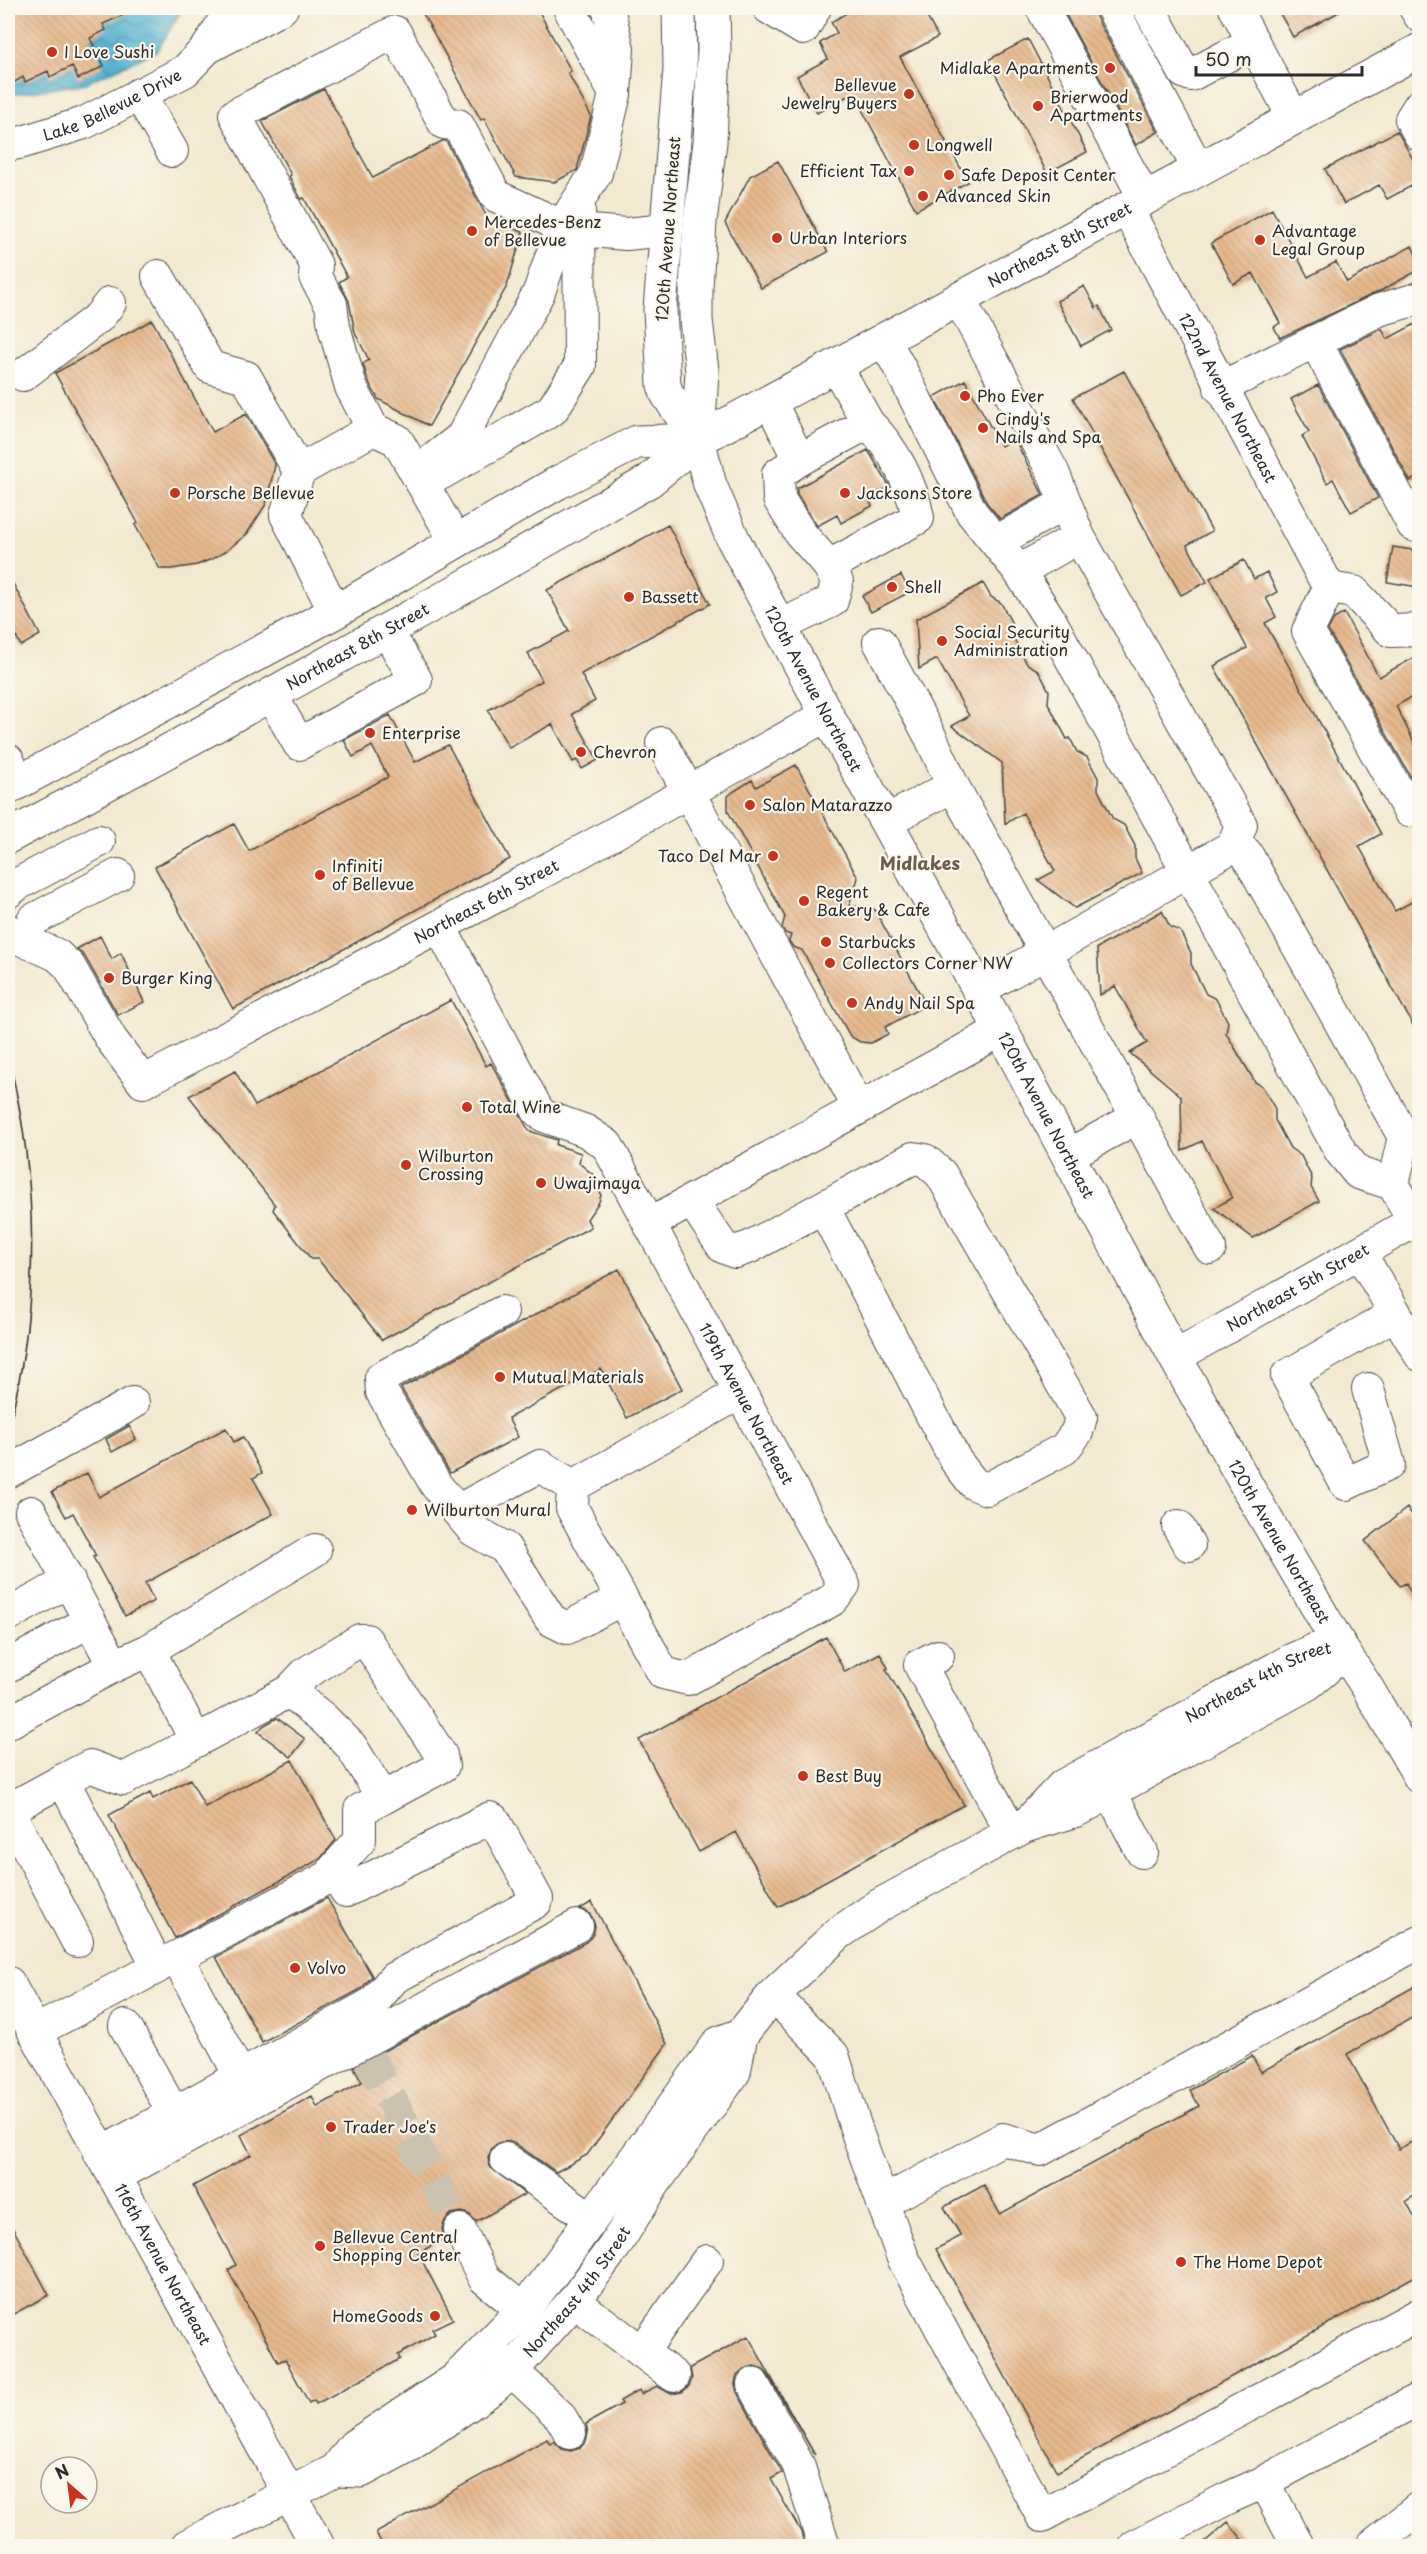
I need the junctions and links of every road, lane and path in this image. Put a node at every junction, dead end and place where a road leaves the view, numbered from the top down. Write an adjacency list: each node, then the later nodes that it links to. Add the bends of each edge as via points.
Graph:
1 (232, 8): 16 (street, Lake Bellevue Drive)
2 (282, 8): 16 (street, Lake Bellevue Drive)
3 (569, 8): 19 (street)
4 (608, 8): 19 (street, via 618,49)
5 (679, 8): 28 (main road, 120th Avenue Northeast, via 680,69)
6 (713, 8): 41 (main road, 120th Avenue Northeast, via 710,142 696,288 702,370)
7 (769, 8): 8 (street, via 803,29)
8 (815, 8)
9 (1042, 8): 26 (street, 122nd Avenue Northeast)
10 (1112, 8): 25 (street)
11 (1235, 8): 15 (street)
12 (1415, 8): 14 (street)
13 (1161, 11): 15 (street, via 1184,72 1191,75)
14 (1419, 16)
15 (1253, 42): 21 (street)
16 (208, 47): 18 (street, Lake Bellevue Drive, via 185,70)
17 (1419, 50): 21 (main road, Northeast 8th Street)
18 (139, 94): 23 (street, Lake Bellevue Drive, via 84,123); 24 (street)
19 (615, 94): 27 (street, via 596,172 579,197)
20 (1419, 105): 22 (street, via 1411,119)
21 (1294, 118): 25 (main road, Northeast 8th Street)
22 (1419, 135)
23 (8, 145)
24 (172, 150)
25 (1199, 170): 26 (main road, Northeast 8th Street)
26 (1136, 204): 31 (main road, Northeast 8th Street); 37 (street, 122nd Avenue Northeast)
27 (571, 228): 28 (street, via 626,234); 40 (street, via 496,196 458,125 444,123 395,32 235,115 316,265 315,277 331,304 351,387); 44 (street, via 462,437); 44 (street, via 580,366 552,410)
28 (666, 230): 41 (main road, 120th Avenue Northeast, via 660,309 664,385)
29 (158, 276): 43 (street, via 210,367 246,377)
30 (1419, 298): 34 (street, via 1379,310)
31 (959, 299): 33 (main road, Northeast 8th Street); 45 (street, via 1053,472)
32 (110, 303): 36 (street, via 99,317)
33 (884, 340): 35 (main road, Northeast 8th Street); 49 (street, via 972,513)
34 (1315, 341): 37 (street); 46 (street, via 1389,484 1413,525)
35 (836, 366): 38 (main road, Northeast 8th Street); 39 (street)
36 (23, 375)
37 (1220, 388): 51 (street, 122nd Avenue Northeast)
38 (770, 401): 41 (main road, Northeast 8th Street); 42 (street)
39 (868, 423): 42 (street); 50 (street, via 883,438 915,498 918,518)
40 (373, 429): 43 (street); 44 (street, via 397,440)
41 (698, 440): 48 (main road, Northeast 8th Street, via 637,442); 53 (main road, 120th Avenue Northeast, via 733,539); 55 (main road, Northeast 8th Street, via 649,481)
42 (799, 460): 50 (street, via 778,474 778,499 800,533)
43 (299, 471): 52 (street, via 286,515)
44 (419, 478): 48 (street)
45 (1065, 503): 47 (street); 49 (street)
46 (1419, 527)
47 (1079, 537): 49 (street); 67 (street, via 1241,825)
48 (456, 542): 52 (main road, Northeast 8th Street)
49 (1008, 558): 68 (street, via 1049,618)
50 (829, 566): 53 (street, via 837,582 832,601)
51 (1329, 588): 54 (street, via 1354,592 1390,631); 63 (street, via 1308,631 1409,811)
52 (334, 612): 60 (main road, Northeast 8th Street)
53 (780, 626): 58 (main road, 120th Avenue Northeast)
54 (1419, 630)
55 (387, 631): 57 (main road, Northeast 8th Street); 57 (street, via 416,680 299,744)
56 (879, 642): 61 (street)
57 (271, 695): 65 (main road, Northeast 8th Street)
58 (827, 715): 62 (street, Northeast 6th Street); 64 (main road, 120th Avenue Northeast)
59 (662, 743): 62 (street)
60 (11, 777)
61 (953, 786): 64 (street); 73 (street)
62 (688, 792): 72 (street, Northeast 6th Street); 76 (street)
63 (1419, 805)
64 (886, 821): 74 (main road, 120th Avenue Northeast)
65 (8, 837)
66 (99, 841): 70 (street)
67 (1233, 846): 68 (street); 79 (street, via 1246,853 1404,1137)
68 (1189, 871): 73 (street); 79 (street, via 1341,1152 1358,1173)
69 (118, 875): 71 (street)
70 (8, 892)
71 (20, 925): 72 (street, Northeast 6th Street, via 11,935 57,955 69,966 111,1039 143,1082)
72 (440, 927): 83 (street, 119th Avenue Northeast, via 538,1111 597,1137 606,1145)
73 (1047, 952): 74 (street); 77 (street)
74 (979, 990): 75 (main road, 120th Avenue Northeast)
75 (1001, 1030): 76 (street); 78 (main road, 120th Avenue Northeast)
76 (859, 1108): 80 (street)
77 (1137, 1117): 78 (street); 84 (street)
78 (1068, 1155): 89 (main road, 120th Avenue Northeast)
79 (1393, 1184): 82 (street)
80 (692, 1201): 81 (street, via 723,1247 735,1252); 83 (street)
81 (823, 1207): 81 (street, via 914,1158 926,1160 941,1174 1081,1417 1077,1432 1064,1449 987,1489 974,1484 956,1461)
82 (1417, 1220): 85 (street, Northeast 5th Street)
83 (649, 1224): 91 (street, 119th Avenue Northeast)
84 (1210, 1248)
85 (1360, 1253): 87 (street); 89 (street, Northeast 5th Street)
86 (502, 1312): 95 (street, via 381,1378 388,1403 436,1485)
87 (1404, 1313): 88 (street); 90 (street, via 1287,1376 1346,1484 1389,1464)
88 (1419, 1355)
89 (1175, 1357): 102 (main road, 120th Avenue Northeast)
90 (1368, 1389)
91 (740, 1393): 94 (street); 99 (street, 119th Avenue Northeast, via 844,1585 832,1600 688,1679 663,1673)
92 (132, 1403): 93 (street)
93 (13, 1460)
94 (573, 1486): 95 (street, via 540,1466); 99 (street, via 572,1508)
95 (457, 1511): 99 (street, via 473,1530 505,1548 551,1620 567,1628)
96 (31, 1512): 98 (street)
97 (315, 1550): 103 (street)
98 (69, 1581): 100 (street); 101 (street)
99 (622, 1599)
100 (8, 1615)
101 (90, 1621): 105 (street); 106 (street)
102 (1340, 1646): 110 (street, 120th Avenue Northeast); 112 (main road, Northeast 4th Street, via 1325,1669 1307,1684); 114 (main road, Northeast 4th Street, via 1315,1650 1290,1661 1063,1786)
103 (149, 1650): 106 (street); 109 (street)
104 (938, 1656): 114 (street, via 920,1665 957,1711)
105 (8, 1666)
106 (114, 1666): 108 (street)
107 (289, 1691): 109 (street); 113 (street, via 351,1746); 113 (street, via 306,1673 366,1640 444,1761 443,1766)
108 (8, 1723)
109 (196, 1741): 111 (street, via 124,1779 90,1766)
110 (1419, 1778)
111 (63, 1780): 118 (street, via 8,1810); 120 (street)
112 (1111, 1793): 114 (main road, Northeast 4th Street, via 1077,1810); 115 (street)
113 (383, 1798): 116 (street, via 360,1810 360,1840 334,1869)
114 (1018, 1830): 122 (main road, Northeast 4th Street, via 880,1905 839,1933)
115 (1142, 1852)
116 (336, 1873): 120 (street); 126 (street, via 346,1891 492,1818 537,1899 394,1978 373,2003)
117 (577, 1926): 129 (street, via 364,2049)
118 (77, 1941)
119 (1419, 1942): 130 (street, via 1040,2150 1004,2139)
120 (167, 1962): 124 (street); 126 (street)
121 (8, 1983): 124 (main road, 116th Avenue Northeast)
122 (773, 1995): 125 (main road, Northeast 4th Street); 130 (street, via 833,2055)
123 (125, 2026): 127 (street)
124 (34, 2032): 129 (main road, 116th Avenue Northeast)
125 (741, 2035): 131 (main road, Northeast 4th Street, via 719,2043); 134 (main road, Northeast 4th Street, via 734,2072)
126 (240, 2076): 127 (street)
127 (174, 2114): 129 (street)
128 (506, 2158): 131 (street)
129 (107, 2165): 146 (main road, 116th Avenue Northeast)
130 (883, 2202): 136 (street, via 903,2258 1042,2516)
131 (592, 2219): 135 (main road, Northeast 4th Street)
132 (460, 2230): 135 (street, via 484,2278)
133 (707, 2261): 138 (street)
134 (574, 2301): 138 (street); 139 (main road, Northeast 4th Street)
135 (523, 2310): 137 (main road, Northeast 4th Street)
136 (1419, 2314)
137 (487, 2347): 139 (street); 144 (main road, Northeast 4th Street, via 455,2380 354,2446)
138 (642, 2352): 140 (street)
139 (513, 2369): 143 (street, via 560,2416); 144 (main road, Northeast 4th Street, via 482,2396 411,2444 361,2471)
140 (674, 2376)
141 (753, 2384): 150 (street, via 798,2464)
142 (1419, 2398): 145 (street)
143 (570, 2433)
144 (336, 2470): 146 (main road, Northeast 4th Street)
145 (1264, 2482): 151 (street); 152 (street)
146 (290, 2494): 148 (main road, Northeast 4th Street); 149 (main road, 116th Avenue Northeast)
147 (1419, 2507): 153 (street)
148 (187, 2547)
149 (318, 2547)
150 (824, 2547)
151 (1135, 2547)
152 (1298, 2547)
153 (1372, 2547)

